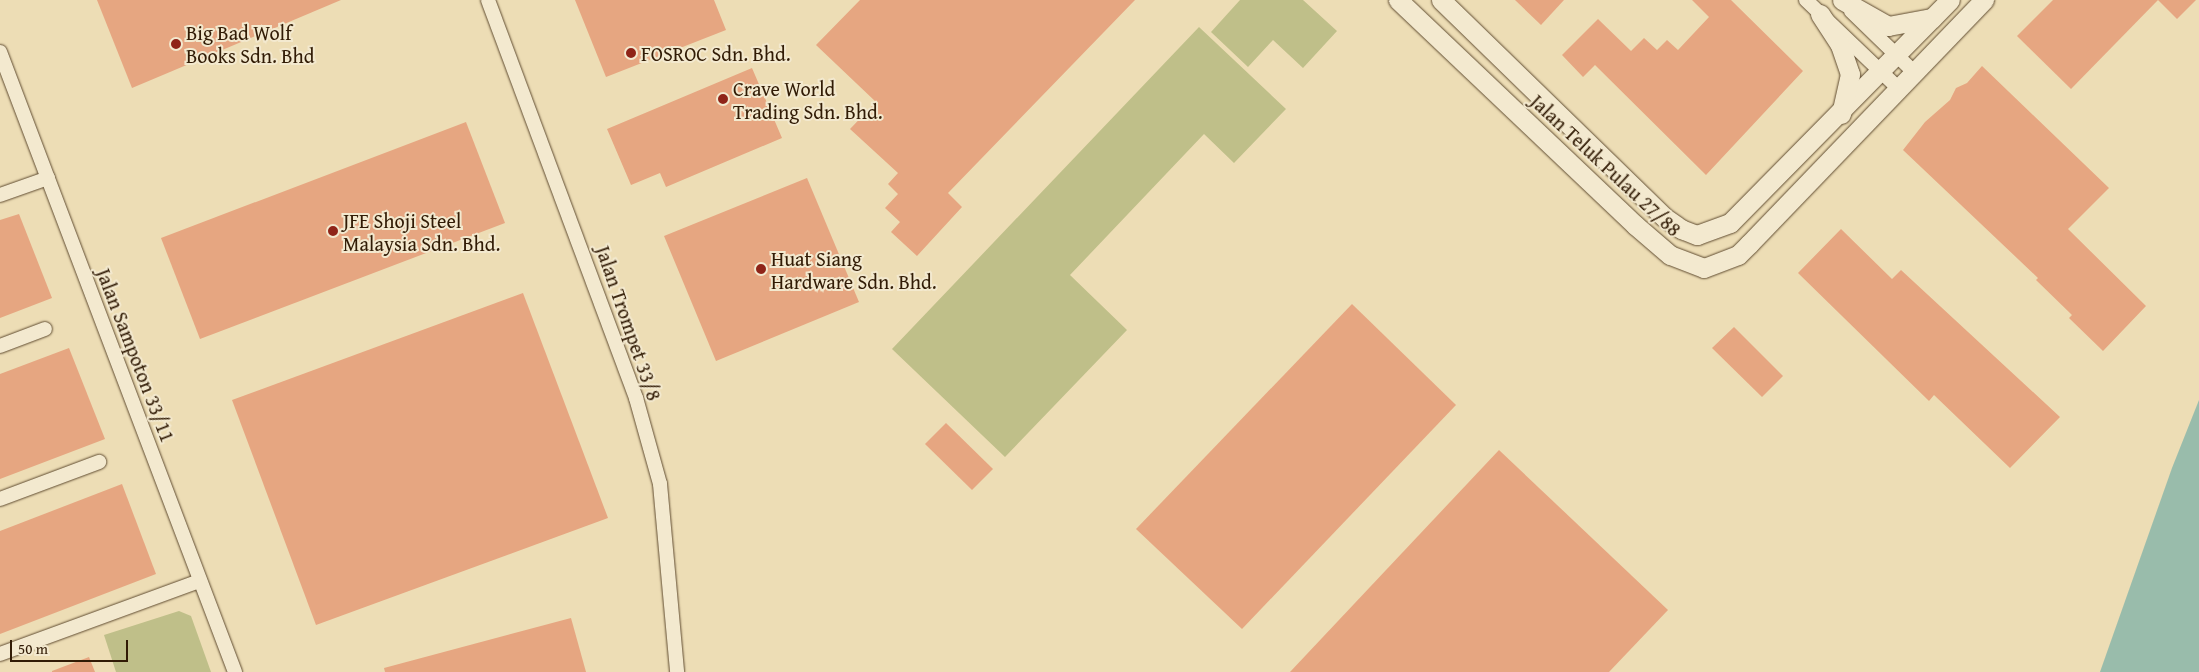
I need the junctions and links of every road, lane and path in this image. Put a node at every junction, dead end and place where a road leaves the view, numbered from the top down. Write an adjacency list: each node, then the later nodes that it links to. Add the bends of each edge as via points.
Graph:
1 (488, 0): 25 (street, Jalan Trompet 33/8, via 604,306 660,484)
2 (1398, 0): 14 (street, Jalan Teluk Pulau 27/88, via 1635,225 1670,255 1704,268 1738,255)
3 (1441, 0): 15 (street, Jalan Teluk Pulau 27/88, via 1681,230 1697,234 1730,223)
4 (1806, 0): 8 (street)
5 (1841, 0): 9 (street, via 1888,26); 11 (street)
6 (1950, 0): 9 (street, Jalan Teluk Pulau 27/88)
7 (1984, 0): 13 (street, Jalan Teluk Pulau 27/88)
8 (1820, 14): 12 (street); 15 (street, via 1840,44 1850,74)
9 (1933, 18): 11 (street, Jalan Teluk Pulau 27/88)
10 (0, 52): 16 (street, Jalan Sampoton 33/11)
11 (1897, 56): 12 (street, Jalan Teluk Pulau 27/88); 13 (street)
12 (1881, 72): 14 (street); 15 (street, Jalan Teluk Pulau 27/88)
13 (1914, 72): 14 (street, Jalan Teluk Pulau 27/88)
14 (1898, 88)
15 (1841, 115)
16 (48, 178): 17 (street); 22 (street, Jalan Sampoton 33/11)
17 (0, 195)
18 (45, 329): 19 (street)
19 (0, 346)
20 (99, 462): 21 (street)
21 (0, 500)
22 (200, 581): 23 (street); 24 (street, Jalan Sampoton 33/11)
23 (0, 654)
24 (235, 672)
25 (677, 672)

